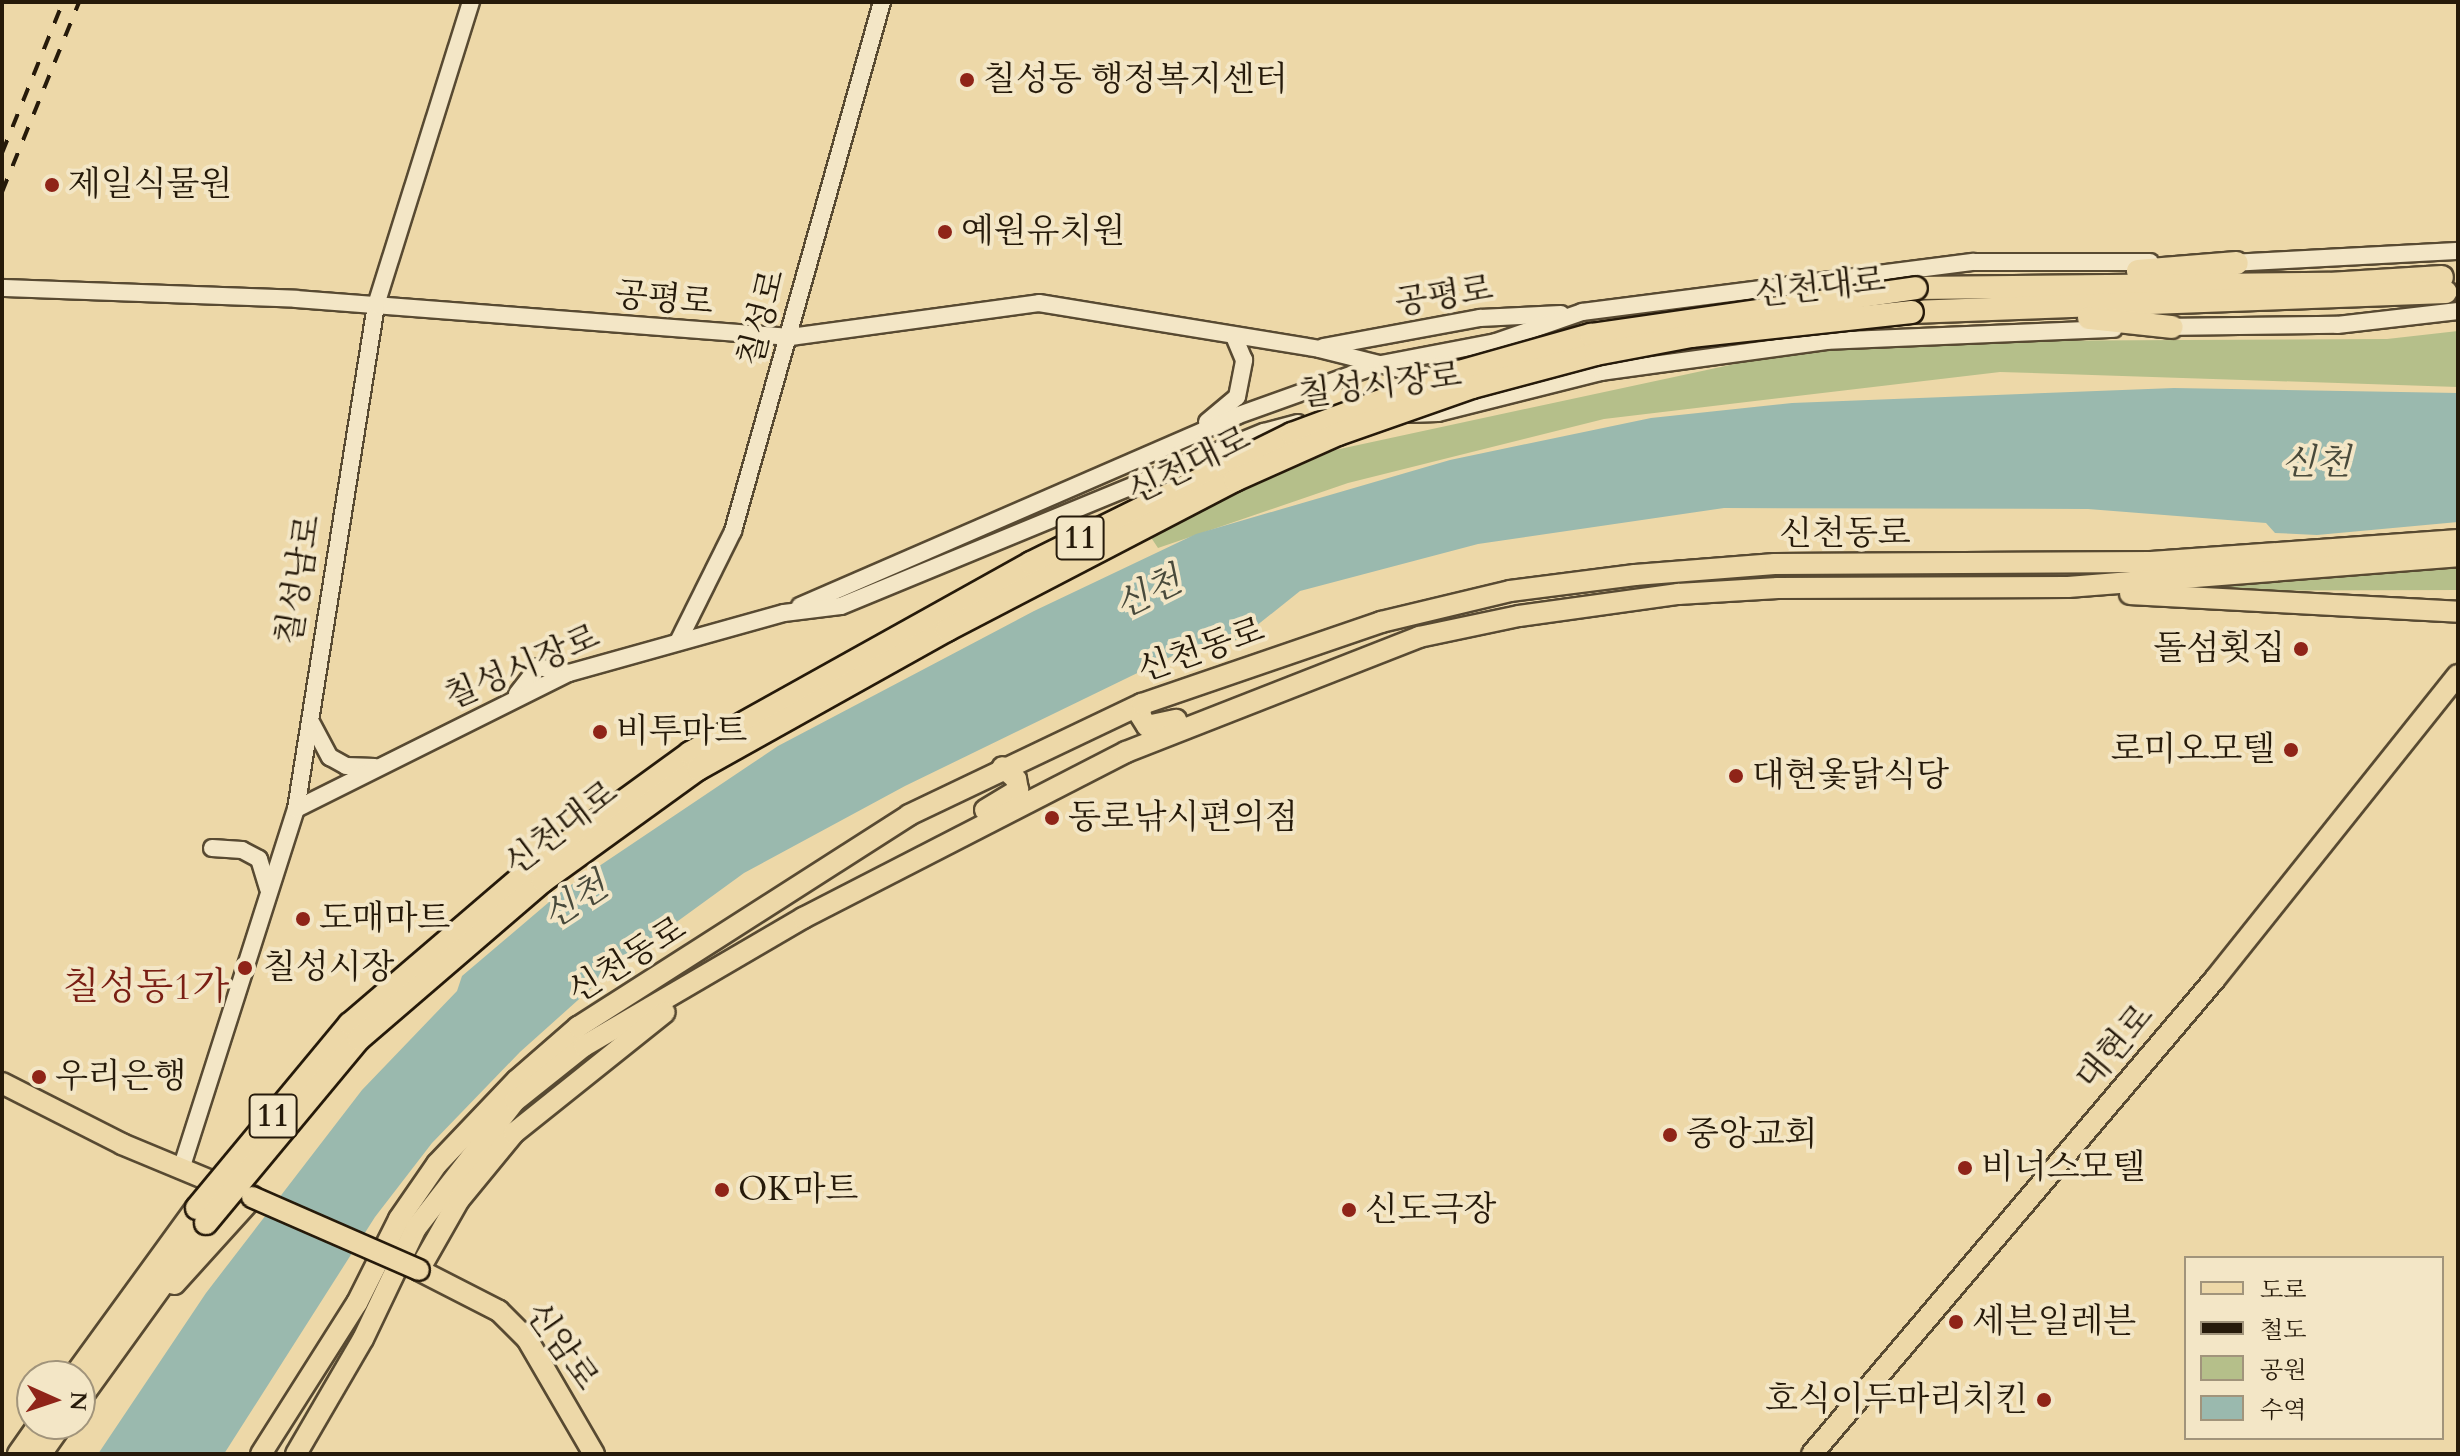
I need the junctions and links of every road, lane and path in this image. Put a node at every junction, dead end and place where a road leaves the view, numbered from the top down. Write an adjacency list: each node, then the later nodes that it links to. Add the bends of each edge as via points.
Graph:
1 (471, 2): 8 (street, 칠성남로)
2 (882, 2): 12 (street, 칠성로, via 811,246)
3 (2455, 253): 4 (street, 칠성시장로)
4 (2237, 263): 5 (highway); 10 (street, 칠성시장로, via 1974,262)
5 (1984, 285): 7 (highway, 신천대로, via 2329,284); 42 (highway, 신천대로 / 11, bridge, via 1916,288 1591,335 1459,372 1304,429 1031,563 690,753 532,868 350,1024 197,1208)
6 (2, 288): 8 (street, 공평로)
7 (2451, 299): 9 (highway, 신천대로); 11 (street, 칠성시장로, via 2337,325)
8 (376, 305): 12 (street, 공평로); 28 (street, 칠성남로)
9 (1993, 309): 11 (highway); 43 (highway, 신천대로 / 11, bridge, via 1817,319 1596,354 1472,387 1338,434 1155,519 698,769 543,881 359,1039 206,1223)
10 (1582, 312): 14 (street, 칠성시장로); 15 (street, 공평로, via 1480,318)
11 (2172, 327): 17 (street, 칠성시장로, via 1826,341 1611,371)
12 (791, 337): 13 (street, 공평로, via 1039,303); 25 (street, 칠성로, via 733,531)
13 (1234, 337): 15 (street, 공평로); 18 (street, via 1244,360 1237,397)
14 (1496, 342): 16 (street, 칠성시장로); 17 (street, via 1483,355 1481,374)
15 (1316, 349): 16 (street, 공평로)
16 (1381, 364): 17 (street, 공평로); 18 (street, 칠성시장로)
17 (1506, 396): 23 (street, 칠성시장로, via 1438,413 1315,419 1264,432 892,588 841,606)
18 (1194, 434): 23 (street, 칠성시장로)
19 (2458, 540): 27 (main road, 신천동로, via 2166,562 1775,564 1635,575 1510,591 1381,622)
20 (2458, 556): 21 (main road, 신천동로)
21 (2034, 589): 22 (main road); 24 (main road, 신천동로, via 1778,588 1678,594)
22 (2458, 612)
23 (784, 613): 25 (street, 칠성시장로)
24 (1419, 637): 27 (main road, via 1301,670 1160,727 1142,724); 34 (main road, 신천동로, via 1126,752)
25 (679, 640): 30 (street, 칠성시장로, via 569,673)
26 (2458, 675): 48 (main road, 대현로, via 2215,979)
27 (1142, 704): 29 (main road, 신천동로)
28 (309, 715): 30 (street, via 316,738 330,757 346,766); 31 (street, 칠성남로)
29 (1002, 767): 34 (main road, via 1016,779 1018,790 843,887); 44 (main road, 신천동로, via 836,860 720,940 578,1027 517,1080 437,1164 399,1219 357,1303)
30 (377, 768): 31 (street, 칠성시장로)
31 (296, 809): 33 (street, 칠성남로)
32 (212, 848): 33 (street, via 242,850 259,859)
33 (269, 895): 37 (street, 칠성남로)
34 (803, 918): 35 (main road, 신천동로)
35 (722, 969): 39 (main road, via 514,1133 459,1200); 41 (main road, 신천동로, via 584,1046 515,1101 416,1228)
36 (2, 1083): 37 (main road, via 122,1144)
37 (182, 1166): 38 (main road, 신암로, bridge)
38 (252, 1197): 39 (main road, 신암로, bridge); 40 (highway)
39 (419, 1270): 47 (main road, 신암로, via 499,1311 527,1339)
40 (142, 1321)
41 (363, 1339): 45 (main road, 신천동로); 46 (main road)
42 (87, 1360)
43 (96, 1376)
44 (261, 1454)
45 (296, 1454)
46 (313, 1454)
47 (594, 1454)
48 (1812, 1454)

